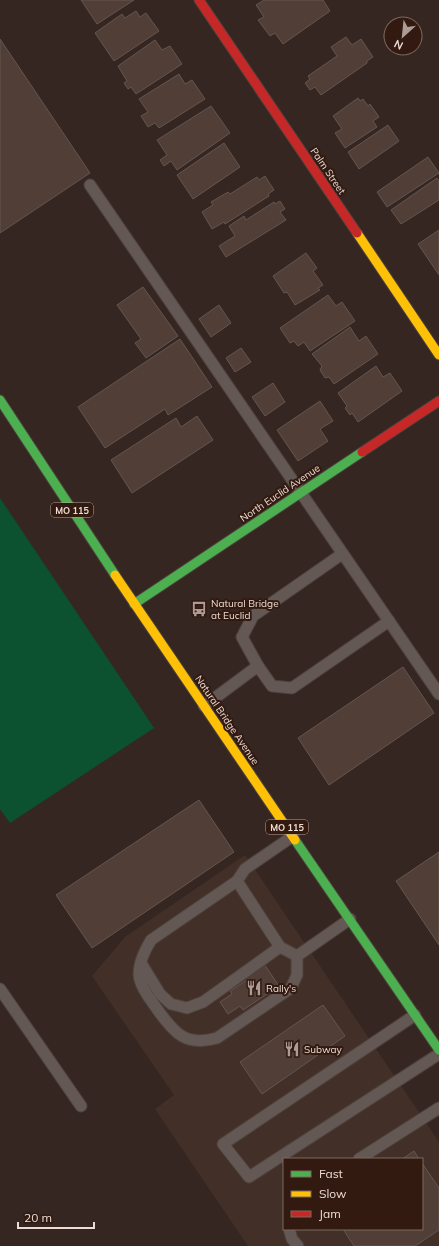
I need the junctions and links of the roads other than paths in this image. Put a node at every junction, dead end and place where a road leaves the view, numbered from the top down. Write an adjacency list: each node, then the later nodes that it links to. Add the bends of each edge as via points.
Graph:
1 (199, 0): 3 (street, Palm Street)
2 (90, 185): 6 (lane)
3 (439, 355)
4 (0, 400): 8 (street, Natural Bridge Avenue / MO 115)
5 (439, 401): 6 (street, North Euclid Avenue)
6 (302, 492): 7 (lane); 8 (street, North Euclid Avenue)
7 (342, 554): 9 (lane); 10 (lane, via 253,616 242,637)
8 (134, 604): 12 (street, Natural Bridge Avenue / MO 115)
9 (389, 621): 10 (lane, via 292,688 272,686); 11 (lane)
10 (258, 666): 12 (lane)
11 (439, 694)
12 (204, 706): 13 (street, Natural Bridge Avenue / MO 115)
13 (292, 836): 14 (lane, via 245,869); 15 (street, Natural Bridge Avenue / MO 115)
14 (237, 881): 16 (lane); 18 (lane, via 151,940)
15 (350, 919): 17 (lane); 20 (street, Natural Bridge Avenue / MO 115)
16 (280, 947): 17 (lane); 18 (lane, via 203,1002 187,1008 171,1004 160,994)
17 (298, 956): 18 (lane, via 297,975 291,988 217,1038 196,1041 186,1039 177,1033 147,995 140,979)
18 (141, 963)
19 (0, 988): 23 (lane)
20 (415, 1015): 21 (street, Natural Bridge Avenue / MO 115); 22 (lane, via 223,1144 250,1177)
21 (439, 1050)
22 (439, 1054)
23 (81, 1106)
24 (439, 1108): 25 (lane)
25 (361, 1158)
26 (289, 1230): 27 (lane)
27 (298, 1246)

